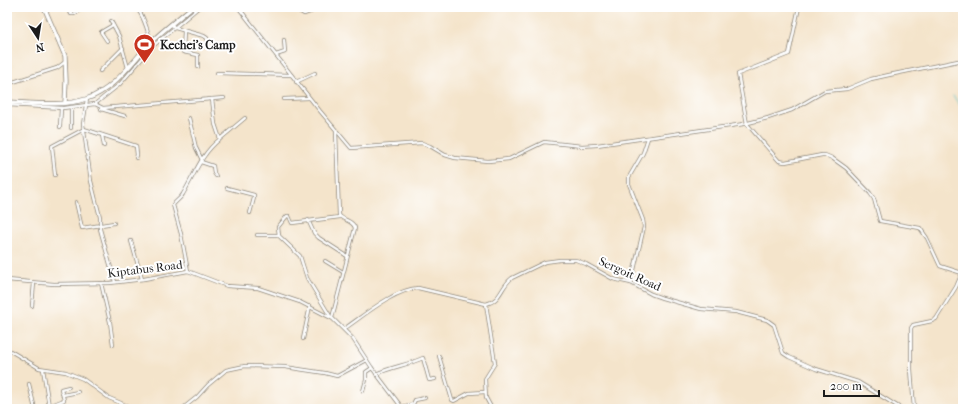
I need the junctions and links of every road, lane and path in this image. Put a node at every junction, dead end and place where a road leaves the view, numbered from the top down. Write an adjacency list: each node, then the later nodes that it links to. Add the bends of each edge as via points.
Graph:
1 (45, 7): 23 (main road, via 64,52)
2 (64, 7): 3 (street, via 71,14)
3 (84, 7)
4 (135, 7): 18 (street, via 141,15)
5 (192, 7): 12 (main road)
6 (199, 7): 14 (street)
7 (238, 7): 21 (street)
8 (292, 7): 9 (street, via 304,14)
9 (324, 7)
10 (799, 7): 47 (street, via 789,54 738,74)
11 (111, 21): 13 (street)
12 (171, 24): 14 (street); 18 (main road)
13 (113, 25): 17 (street, via 101,32); 20 (street)
14 (175, 28): 15 (street); 39 (street, via 153,46 120,84)
15 (184, 31): 19 (street, via 204,36); 24 (street, via 183,52 198,55)
16 (284, 40): 21 (street, via 285,52)
17 (107, 41)
18 (151, 42): 25 (main road)
19 (208, 42)
20 (123, 48): 25 (street); 26 (street)
21 (276, 55): 29 (street)
22 (963, 60): 47 (street, via 871,79 847,89 825,91 792,110)
23 (65, 61): 31 (street, via 56,68); 38 (main road)
24 (198, 67)
25 (128, 68): 35 (main road, via 108,88)
26 (100, 71)
27 (217, 73): 29 (street)
28 (315, 73): 30 (street)
29 (291, 75): 30 (street)
30 (296, 82): 34 (street)
31 (7, 84)
32 (224, 98): 36 (street)
33 (284, 98): 34 (street)
34 (310, 98): 51 (street)
35 (87, 99): 38 (main road); 40 (street)
36 (212, 99): 42 (street); 54 (street)
37 (7, 103): 38 (main road); 43 (street)
38 (66, 103)
39 (95, 104): 40 (street); 42 (street)
40 (86, 105): 41 (street); 50 (street)
41 (72, 107): 43 (street); 49 (street)
42 (100, 107): 44 (street)
43 (61, 108): 48 (street)
44 (125, 116)
45 (189, 118): 57 (street)
46 (245, 118): 54 (street)
47 (747, 124): 53 (street); 108 (street, via 779,161 825,155 841,164 870,193 880,221 920,228 940,266 962,274 936,319 913,325 911,328)
48 (60, 127)
49 (71, 128)
50 (84, 129): 52 (street); 58 (street, via 52,146); 66 (street, via 91,180 100,217)
51 (336, 130): 53 (street, via 352,148 422,143 455,158 488,161 509,159 544,142 582,146); 63 (street)
52 (102, 135): 55 (street); 56 (street, via 136,146)
53 (648, 138): 79 (street, via 629,179 644,227)
54 (220, 139): 57 (street)
55 (104, 146)
56 (136, 158)
57 (202, 161): 59 (street, via 213,166); 72 (street, via 183,195 173,205)
58 (55, 175)
59 (216, 176)
60 (228, 188): 62 (street, via 254,195)
61 (76, 202): 66 (street, via 82,228)
62 (250, 213)
63 (340, 216): 64 (street); 70 (street, via 355,225)
64 (308, 220): 68 (street, via 292,223 287,216 278,227); 70 (street, via 319,238)
65 (114, 223): 66 (street)
66 (99, 226): 76 (street)
67 (257, 235): 68 (street)
68 (279, 236): 83 (street, via 300,256 307,278)
69 (131, 241): 74 (street)
70 (348, 256): 73 (street)
71 (325, 261): 73 (street)
72 (188, 271): 74 (street, Kiptabus Road); 82 (street, Kiptabus Road, via 227,286 258,288)
73 (343, 272): 83 (street)
74 (142, 279): 76 (street, Kiptabus Road)
75 (7, 280): 77 (street, Kiptabus Road)
76 (115, 282): 78 (street, Kiptabus Road)
77 (34, 283): 78 (street, Kiptabus Road); 81 (street)
78 (101, 283): 86 (street, via 110,322)
79 (631, 283): 80 (street, Sergoit Road, via 613,279 582,262 551,261 512,278 494,301); 107 (street, Sergoit Road, via 651,294 693,307 736,312 770,321 774,325 783,353 816,370 858,382)
80 (486, 304): 84 (street, via 413,288 379,304); 98 (street, via 495,363 485,379)
81 (32, 306)
82 (310, 306): 83 (street, Kiptabus Road); 85 (street)
83 (332, 318): 84 (street, Kiptabus Road)
84 (344, 329): 89 (street, Kiptabus Road)
85 (303, 339)
86 (112, 345)
87 (7, 349): 91 (street)
88 (439, 356): 98 (street, via 452,400 469,393)
89 (367, 360): 90 (street, Kiptabus Road); 105 (street, via 337,376 285,368 245,366 226,370)
90 (372, 368): 92 (street, Kiptabus Road); 96 (street, via 366,372)
91 (43, 369): 101 (street); 104 (street, via 66,372 83,379 109,398)
92 (376, 374): 93 (street, via 423,358 428,380); 102 (street, Kiptabus Road)
93 (435, 379)
94 (29, 384): 103 (street)
95 (69, 387): 99 (street, via 61,389)
96 (363, 391)
97 (78, 392): 99 (street)
98 (485, 392): 106 (street)
99 (63, 395): 101 (street, via 64,400)
100 (425, 398): 102 (street, via 415,400 413,404)
101 (49, 406): 103 (street)
102 (403, 408)
103 (36, 409)
104 (135, 409)
105 (182, 409)
106 (492, 409)
107 (902, 409)
108 (914, 409)

